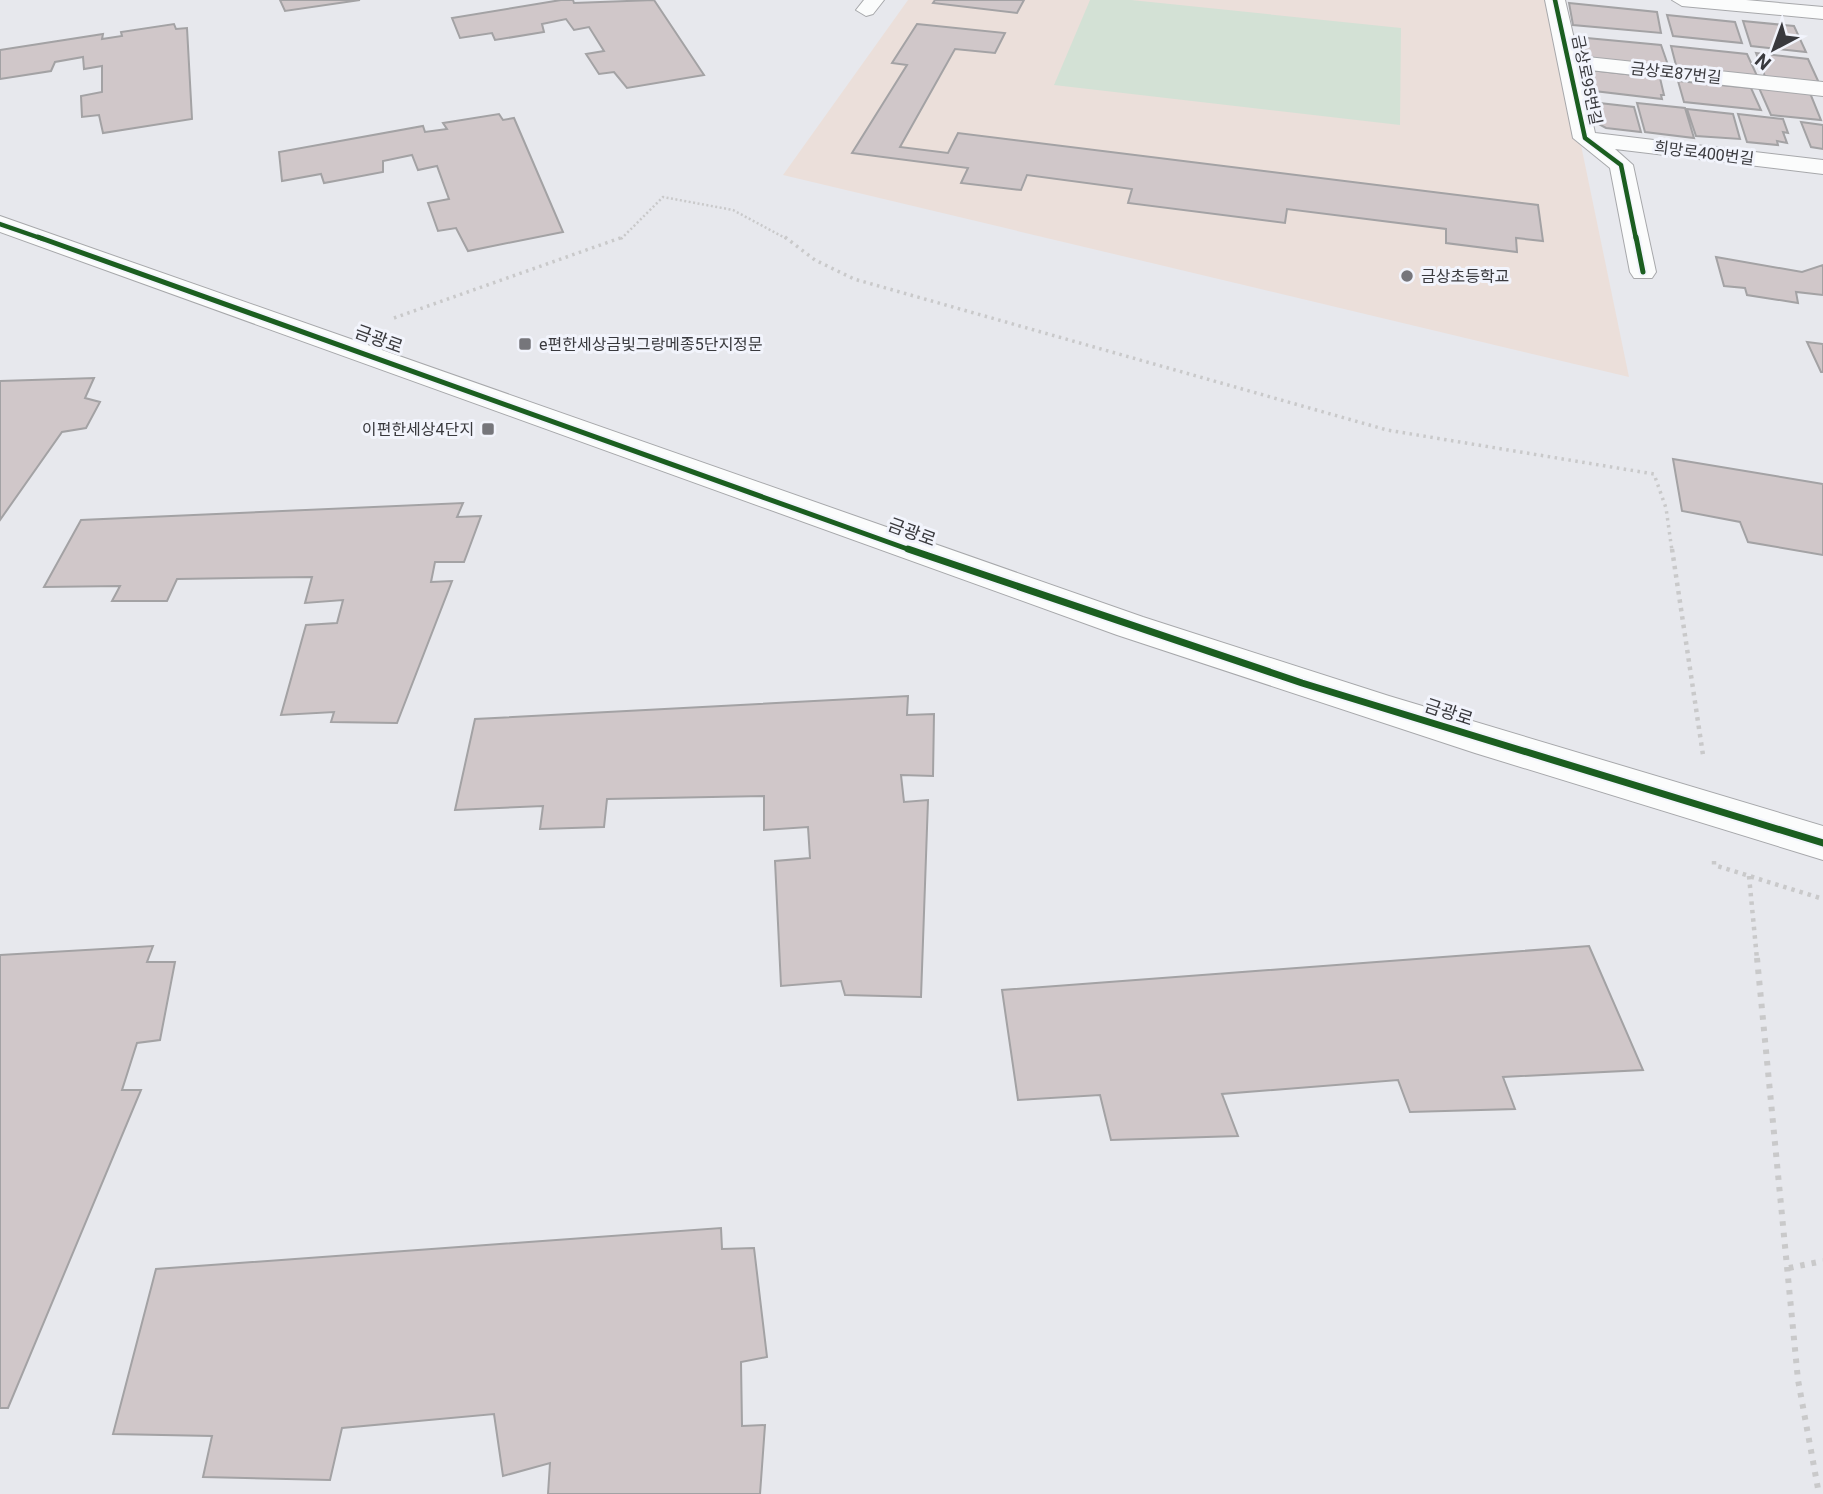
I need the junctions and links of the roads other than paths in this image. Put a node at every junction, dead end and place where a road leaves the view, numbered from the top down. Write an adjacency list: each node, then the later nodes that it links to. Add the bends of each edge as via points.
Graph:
1 (1555, 0): 4 (street, 금상로95번길)
2 (1682, 0): 3 (street)
3 (1823, 13)
4 (1570, 62): 5 (street, 금상로87번길); 6 (street, 금상로95번길)
5 (1823, 89)
6 (1585, 138): 7 (street, 희망로400번길); 9 (street, 금상로95번길, via 1621,165)
7 (1823, 167)
8 (0, 224): 10 (street, 금광로, via 1132,627)
9 (1643, 272)
10 (1823, 843)

